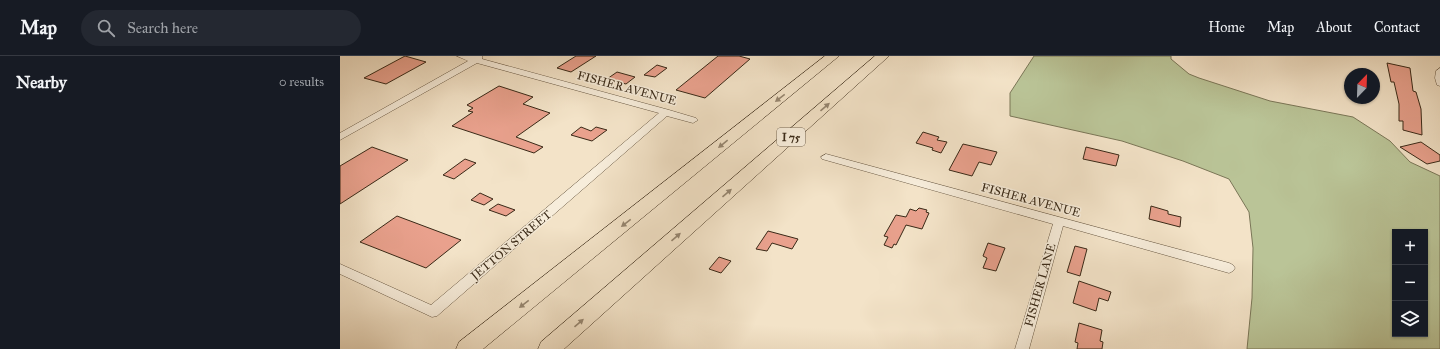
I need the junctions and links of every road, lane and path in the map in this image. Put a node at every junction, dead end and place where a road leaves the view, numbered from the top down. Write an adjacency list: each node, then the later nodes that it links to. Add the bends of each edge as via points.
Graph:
1 (461, 56): 4 (street, FISHER AVENUE)
2 (833, 56): 14 (highway, one-way to 14)
3 (883, 56): 15 (highway, I 75, one-way to 3)
4 (480, 58): 7 (street, FISHER AVENUE); 9 (street)
5 (1440, 71): 6 (street)
6 (1440, 83)
7 (666, 112): 8 (street, FISHER AVENUE); 13 (street, JETTON STREET, via 432,312)
8 (693, 120)
9 (340, 137)
10 (826, 157): 11 (street, FISHER AVENUE)
11 (1059, 221): 12 (street, FISHER AVENUE); 16 (street, FISHER LANE)
12 (1229, 268)
13 (340, 269)
14 (467, 349)
15 (550, 349)
16 (1022, 349)

